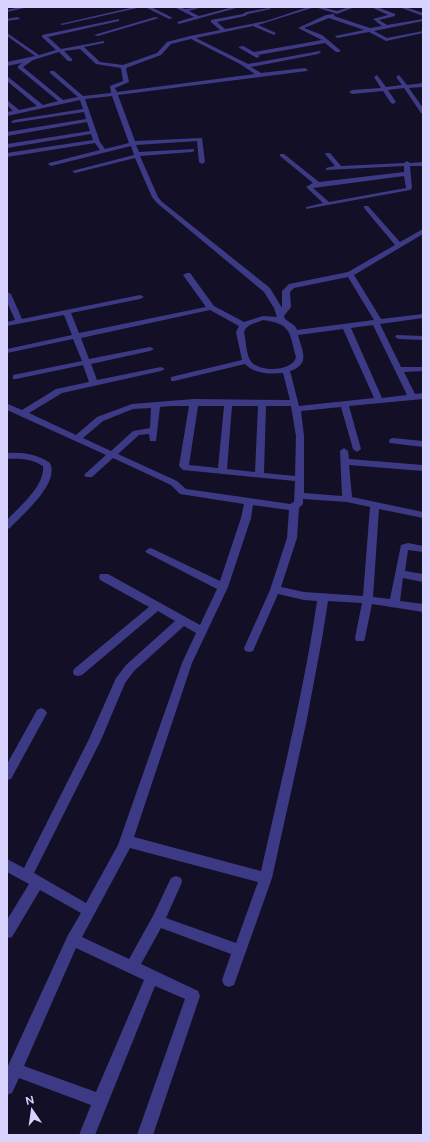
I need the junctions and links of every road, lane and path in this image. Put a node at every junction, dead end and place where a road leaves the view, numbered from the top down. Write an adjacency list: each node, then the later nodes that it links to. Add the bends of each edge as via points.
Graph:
1 (27, 7): 14 (street)
2 (140, 7): 13 (street)
3 (148, 7): 22 (street)
4 (176, 7): 15 (street)
5 (200, 7): 15 (street)
6 (237, 7): 19 (street)
7 (313, 7): 23 (street)
8 (317, 7): 16 (street)
9 (353, 7): 16 (street)
10 (373, 7): 32 (street, via 393,15 376,19)
11 (402, 7): 17 (street)
12 (267, 8): 23 (street); 34 (street, via 213,21)
13 (125, 10): 27 (street); 28 (street)
14 (7, 11)
15 (184, 11): 19 (street)
16 (337, 14): 18 (street)
17 (423, 15)
18 (328, 16): 35 (street); 44 (street, via 300,28)
19 (197, 17): 29 (street)
20 (18, 18): 24 (street)
21 (157, 18): 27 (street)
22 (171, 18)
23 (282, 18): 31 (street)
24 (7, 20)
25 (116, 20): 33 (street)
26 (423, 20): 32 (street)
27 (146, 21): 40 (street)
28 (70, 22): 30 (street); 33 (street)
29 (179, 23)
30 (62, 24)
31 (254, 25): 34 (street); 38 (street)
32 (386, 27): 35 (street)
33 (80, 28): 50 (street, via 44,36)
34 (223, 30): 41 (street)
35 (370, 30): 39 (street, via 386,40); 42 (street)
36 (423, 32): 39 (street)
37 (7, 34): 45 (street)
38 (274, 34)
39 (412, 34): 43 (street)
40 (96, 35)
41 (190, 37): 58 (street); 59 (street, via 169,43 159,54)
42 (337, 37)
43 (423, 40)
44 (326, 41): 51 (street); 53 (street)
45 (18, 42): 47 (street); 54 (street)
46 (102, 42): 48 (street)
47 (7, 44)
48 (81, 47): 50 (street); 59 (street, via 98,63)
49 (241, 47): 53 (street)
50 (59, 50): 54 (street); 55 (street)
51 (338, 51)
52 (318, 52): 56 (street)
53 (253, 54): 56 (street)
54 (39, 57): 57 (street); 74 (street, via 20,67)
55 (70, 60)
56 (266, 62): 58 (street)
57 (7, 64)
58 (247, 66): 62 (street)
59 (123, 67): 71 (street, via 126,82 112,87)
60 (305, 70): 62 (street)
61 (52, 72): 72 (street)
62 (260, 75): 71 (street)
63 (377, 77): 69 (street)
64 (399, 77): 68 (street)
65 (419, 77): 67 (street)
66 (7, 78): 76 (street)
67 (423, 84): 68 (street)
68 (406, 88): 69 (street); 79 (street)
69 (386, 90): 70 (street); 75 (street)
70 (352, 92)
71 (114, 94): 72 (street); 86 (street)
72 (82, 98): 74 (street); 77 (street)
73 (7, 102): 78 (street)
74 (62, 102): 76 (street)
75 (393, 102)
76 (42, 107): 78 (street)
77 (86, 110): 81 (street); 82 (street)
78 (18, 112): 80 (street)
79 (423, 112)
80 (7, 114)
81 (89, 120): 83 (street); 84 (street)
82 (14, 122)
83 (93, 132): 85 (street); 87 (street)
84 (7, 134)
85 (97, 141): 89 (street); 91 (street)
86 (133, 144): 89 (street); 92 (street); 94 (street, via 200,139)
87 (7, 146)
88 (192, 150): 92 (street)
89 (104, 151): 96 (street)
90 (328, 154): 98 (street)
91 (7, 155)
92 (136, 155): 100 (street); 115 (street, via 159,202 267,290 276,303)
93 (282, 155): 102 (street)
94 (202, 162)
95 (407, 163): 97 (street); 98 (street); 101 (street)
96 (50, 164)
97 (423, 164)
98 (339, 168): 99 (street)
99 (328, 170)
100 (75, 171)
101 (407, 174): 102 (street); 103 (street, via 408,189)
102 (318, 184): 103 (street, via 309,187)
103 (328, 204): 105 (street)
104 (366, 207): 107 (street)
105 (308, 208)
106 (423, 230): 107 (street)
107 (399, 245): 108 (street)
108 (350, 274): 115 (street, via 292,286 286,291 288,302); 117 (street)
109 (187, 275): 112 (street)
110 (7, 294): 116 (street)
111 (140, 297): 113 (street)
112 (211, 308): 119 (street); 122 (street)
113 (67, 312): 116 (street); 122 (street)
114 (423, 316): 117 (street)
115 (281, 318): 119 (street, via 263,318); 121 (street)
116 (19, 321): 118 (street)
117 (377, 322): 120 (street); 132 (street)
118 (7, 324)
119 (244, 325): 127 (street, via 240,332)
120 (346, 326): 121 (street); 138 (street)
121 (294, 333): 131 (street, via 299,362)
122 (76, 337): 126 (street); 128 (street)
123 (399, 337): 124 (street)
124 (423, 338)
125 (150, 349): 128 (street)
126 (7, 351)
127 (246, 361): 131 (street, via 251,366 267,372); 134 (street)
128 (86, 363): 133 (street); 135 (street)
129 (161, 368): 135 (street)
130 (423, 369): 132 (street)
131 (286, 370): 144 (street)
132 (399, 370): 137 (street)
133 (16, 377)
134 (174, 379)
135 (94, 383): 146 (street, via 59,391)
136 (423, 396): 137 (street)
137 (412, 397): 138 (street)
138 (379, 400): 143 (street)
139 (194, 402): 141 (street); 142 (street); 156 (street, via 184,466)
140 (262, 403): 142 (street); 144 (street); 158 (street)
141 (156, 404): 147 (street, via 132,407 100,420); 152 (street, via 154,435 136,433)
142 (228, 404): 156 (street)
143 (344, 404): 144 (street); 150 (street)
144 (295, 406): 159 (street, via 300,436)
145 (8, 407): 146 (street)
146 (22, 414): 147 (street)
147 (77, 439): 152 (street)
148 (393, 441): 149 (street)
149 (423, 444)
150 (357, 449)
151 (344, 451): 154 (street)
152 (111, 454): 157 (street); 162 (street, via 174,483 183,492)
153 (7, 456): 166 (street, via 40,460 47,465 48,474 43,486)
154 (345, 462): 155 (street); 161 (street)
155 (423, 468)
156 (222, 472): 158 (street)
157 (89, 475)
158 (259, 475): 159 (street)
159 (300, 479): 160 (street)
160 (299, 496): 161 (street); 163 (street, via 298,504)
161 (347, 499): 164 (street)
162 (249, 502): 163 (street); 172 (street)
163 (294, 506): 173 (street, via 292,538)
164 (375, 506): 165 (street); 175 (street)
165 (423, 515)
166 (7, 526)
167 (423, 549): 169 (street, via 404,547)
168 (150, 551): 172 (street)
169 (399, 574): 171 (street); 176 (street)
170 (104, 577): 177 (street)
171 (423, 578)
172 (223, 587): 180 (street)
173 (275, 590): 174 (street); 182 (street)
174 (323, 597): 175 (street); 188 (street, via 300,724)
175 (368, 600): 176 (street); 181 (street)
176 (394, 603): 178 (street)
177 (157, 606): 179 (street); 183 (street)
178 (423, 608)
179 (183, 620): 180 (street); 189 (street, via 130,668 120,681)
180 (202, 631): 186 (street, via 187,663)
181 (360, 638)
182 (249, 648)
183 (78, 672)
184 (41, 713): 185 (street)
185 (7, 775)
186 (126, 841): 188 (street); 191 (street)
187 (7, 865): 189 (street)
188 (266, 878): 195 (street)
189 (32, 879): 191 (street); 193 (street)
190 (176, 882): 192 (street)
191 (89, 911): 194 (street)
192 (158, 921): 195 (street); 196 (street)
193 (7, 932)
194 (73, 940): 196 (street); 199 (street)
195 (240, 951): 198 (street)
196 (131, 968): 197 (street)
197 (152, 977): 201 (street); 203 (street, via 193,996)
198 (229, 980)
199 (14, 1069): 200 (street); 201 (street)
200 (7, 1088)
201 (100, 1101): 202 (street)
202 (87, 1135)
203 (146, 1135)

